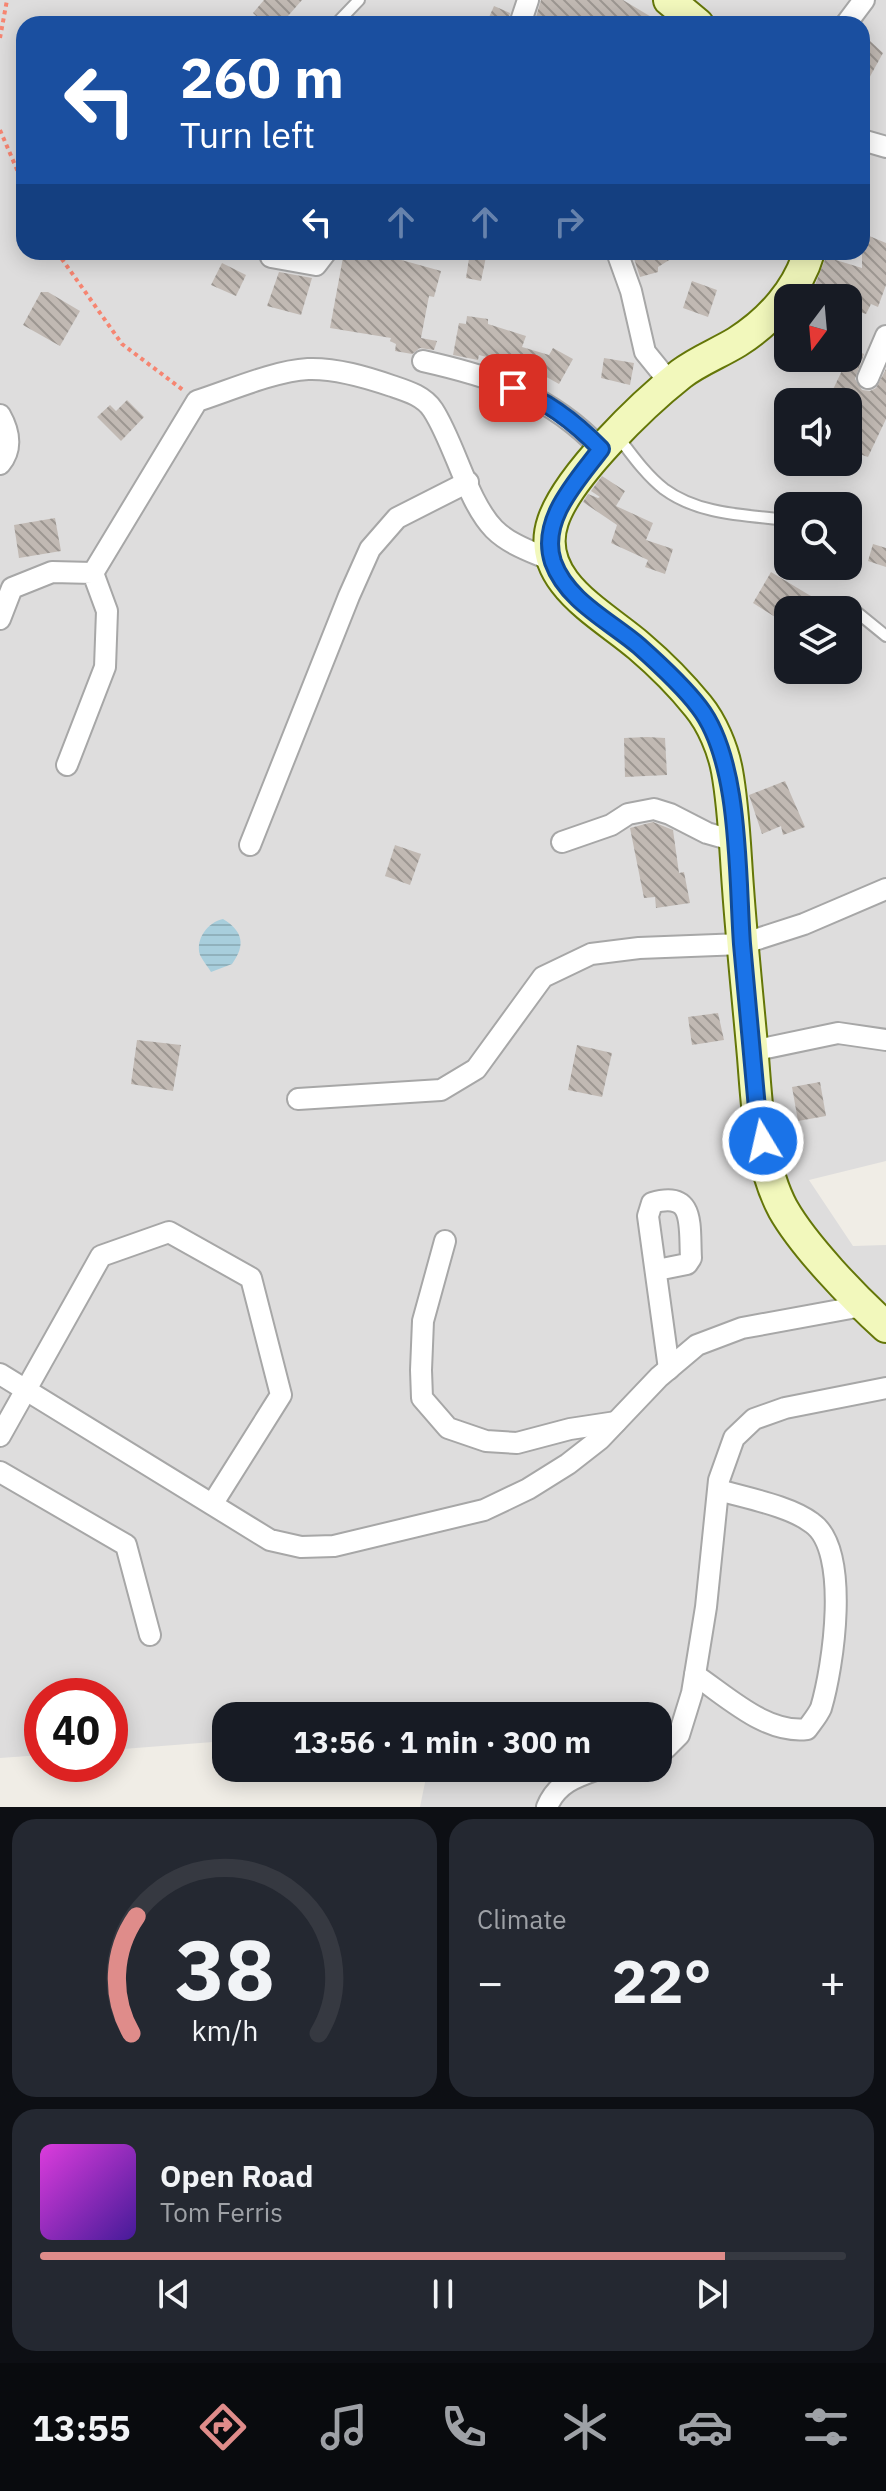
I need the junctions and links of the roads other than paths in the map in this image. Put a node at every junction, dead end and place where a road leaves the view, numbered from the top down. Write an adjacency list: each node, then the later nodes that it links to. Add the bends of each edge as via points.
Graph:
1 (359, 0): 3 (lane)
2 (669, 0): 4 (street)
3 (344, 16)
4 (688, 16)
5 (288, 260): 6 (street, via 316,265)
6 (320, 260)
7 (620, 260): 12 (street, via 645,352)
8 (805, 260): 12 (street, via 787,297 763,323)
9 (886, 336): 11 (street)
10 (423, 361): 14 (street, via 530,394)
11 (868, 378)
12 (671, 384): 14 (street)
13 (0, 415): 15 (street, via 9,430)
14 (608, 442): 17 (lane, via 664,489 691,504); 18 (street, via 553,520)
15 (0, 464)
16 (468, 482): 18 (street, via 494,529); 19 (street, via 431,406 414,394 339,371 289,372 197,401); 26 (street, via 397,518 370,549)
17 (774, 518)
18 (553, 561): 24 (street, via 563,581 590,608 640,646 700,707 727,770)
19 (93, 573): 21 (street, via 52,572 12,588); 23 (street, via 107,611 105,667)
20 (862, 616): 22 (lane)
21 (0, 619)
22 (886, 636)
23 (67, 765)
24 (735, 841): 25 (street, via 654,809 628,814); 28 (street)
25 (562, 842)
26 (250, 845)
27 (886, 889): 28 (street)
28 (742, 944): 30 (street); 31 (street, via 591,954 543,977 476,1069 441,1090)
29 (886, 1040): 30 (street, via 838,1033)
30 (752, 1051): 34 (street, via 758,1120 784,1210)
31 (298, 1099)
32 (445, 1241): 40 (street, via 423,1321 421,1370 422,1398 448,1428 486,1441 517,1443)
33 (657, 1270): 36 (street)
34 (862, 1306): 35 (street); 36 (street, via 742,1328 697,1345)
35 (886, 1327)
36 (669, 1369): 40 (street)
37 (0, 1374): 39 (street)
38 (886, 1388): 43 (street, via 754,1419 734,1438)
39 (27, 1390): 41 (street); 44 (street); 44 (street, via 101,1256 169,1232 251,1278 281,1395)
40 (616, 1422): 44 (street, via 568,1464 484,1510 334,1546 301,1547 270,1540)
41 (0, 1436)
42 (0, 1472): 45 (street, via 126,1545)
43 (719, 1490): 46 (street); 46 (street, via 814,1524 827,1541 835,1570 836,1623 820,1711 807,1729 790,1731 767,1723)
44 (213, 1503)
45 (150, 1635)
46 (695, 1675): 47 (street, via 679,1735)
47 (672, 1742)
48 (567, 1782): 49 (street)
49 (547, 1807)

